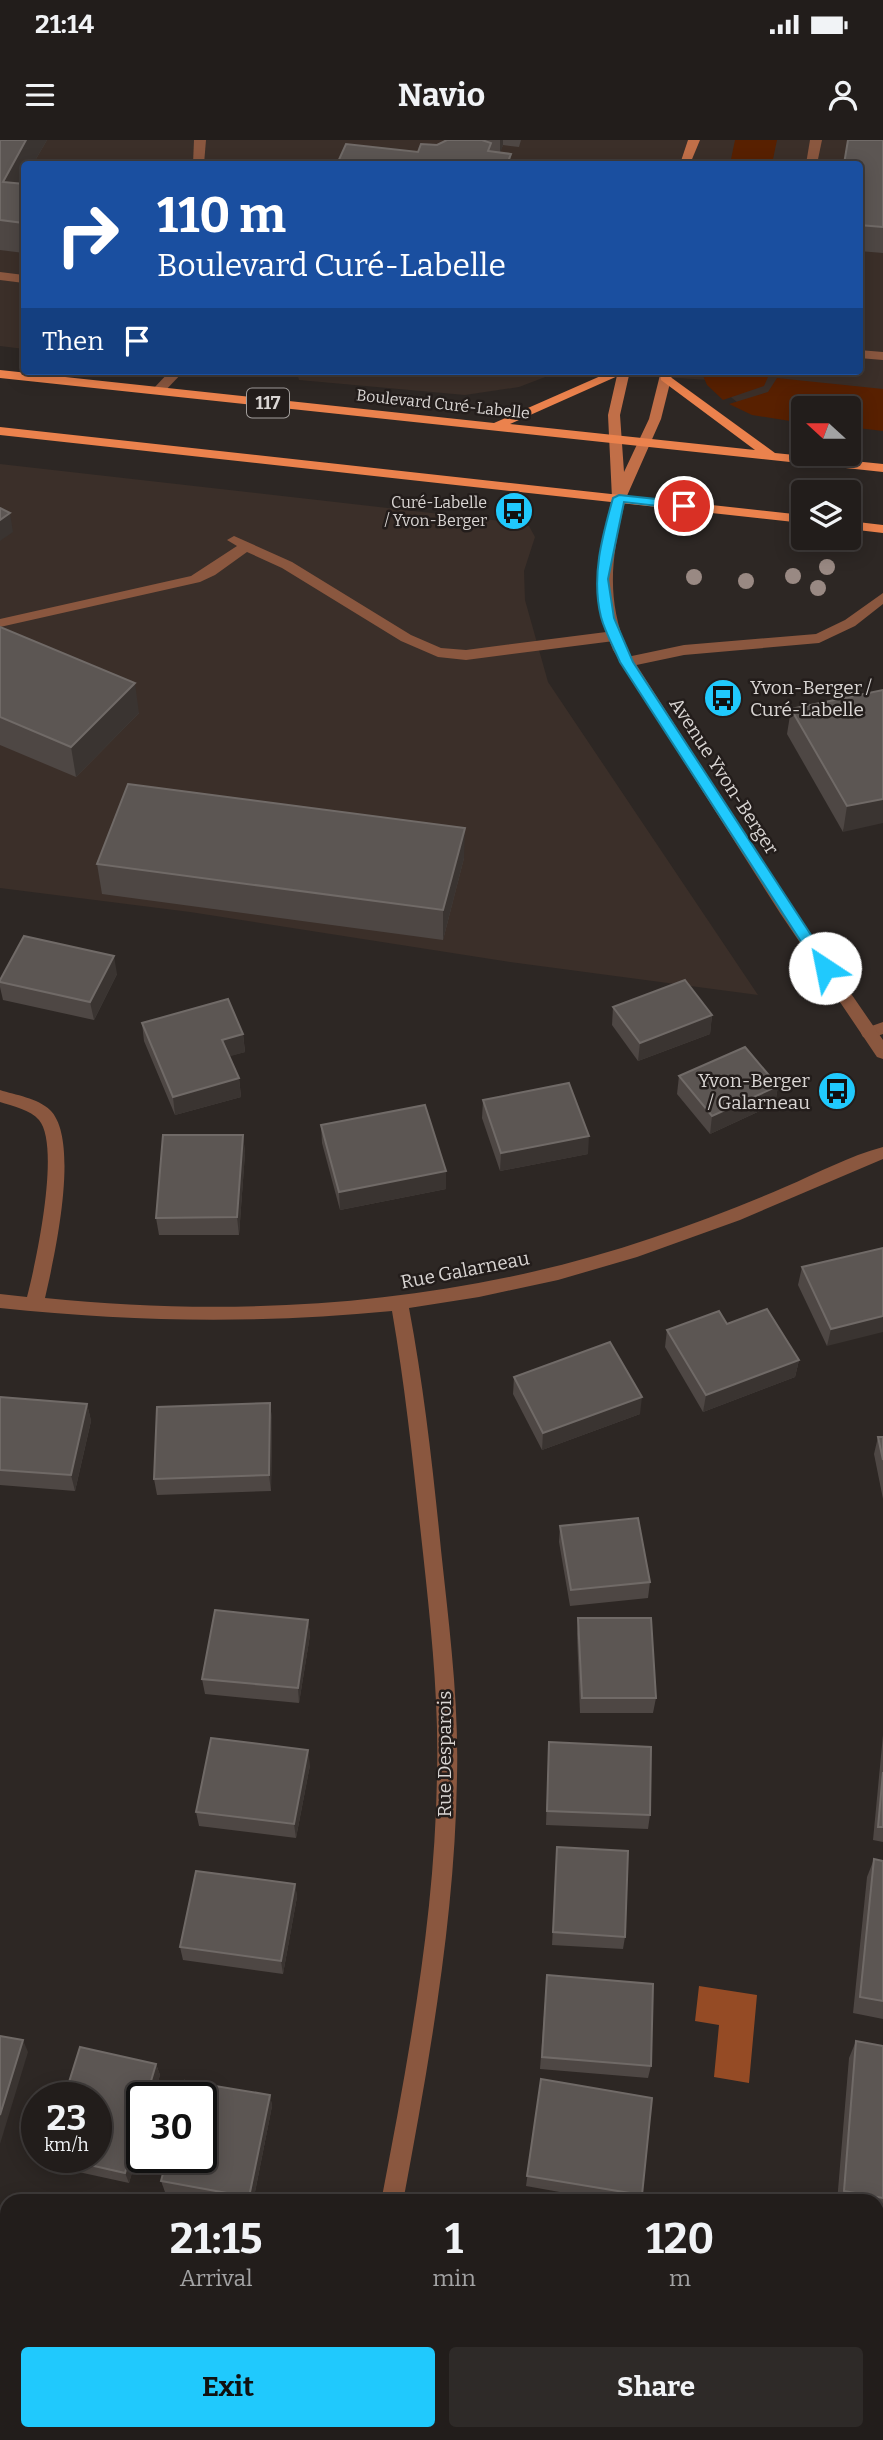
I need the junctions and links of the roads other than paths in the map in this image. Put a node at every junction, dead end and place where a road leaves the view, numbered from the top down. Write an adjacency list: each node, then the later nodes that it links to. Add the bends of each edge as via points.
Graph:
1 (200, 140): 4 (street)
2 (694, 140): 5 (street)
3 (816, 140): 6 (street)
4 (199, 161)
5 (689, 161)
6 (812, 161)
7 (0, 276): 8 (street)
8 (21, 279)
9 (863, 354): 10 (street)
10 (883, 356)
11 (0, 374): 17 (main road, Boulevard Curé-Labelle / 117)
12 (172, 375): 17 (street)
13 (615, 375): 18 (main road)
14 (623, 375): 20 (street, via 614,415)
15 (666, 375): 21 (street, via 655,419)
16 (667, 375): 22 (main road)
17 (158, 391): 18 (main road, Boulevard Curé-Labelle / 117)
18 (497, 426): 20 (main road, Boulevard Curé-Labelle / 117)
19 (0, 430): 24 (main road)
20 (616, 440): 21 (main road, Boulevard Curé-Labelle / 117); 24 (street)
21 (643, 444): 22 (main road, Boulevard Curé-Labelle / 117); 24 (street)
22 (771, 456): 23 (main road, Boulevard Curé-Labelle / 117)
23 (883, 468)
24 (619, 498): 25 (main road); 30 (street, Avenue Yvon-Berger, via 602,579)
25 (791, 518)
26 (861, 526): 27 (main road)
27 (883, 528)
28 (883, 597): 31 (street, via 850,623 819,638 684,650)
29 (0, 623): 30 (street, via 195,579 210,572 240,543 288,565 406,638 438,652 497,652)
30 (614, 636): 31 (street, Avenue Yvon-Berger)
31 (627, 662): 32 (street, Avenue Yvon-Berger, via 785,909)
32 (876, 1030): 33 (street, Avenue Yvon-Berger)
33 (883, 1053)
34 (0, 1096): 38 (street, via 35,1109 46,1116 52,1128 56,1174)
35 (883, 1153): 37 (street, Rue Galarneau, via 635,1251 534,1279)
36 (0, 1301): 38 (street, Rue Galarneau)
37 (401, 1305): 38 (street, Rue Galarneau, via 211,1316); 39 (street, Rue Desparois, via 437,1596 446,1703 447,1795 434,1939)
38 (34, 1306)
39 (393, 2194)

